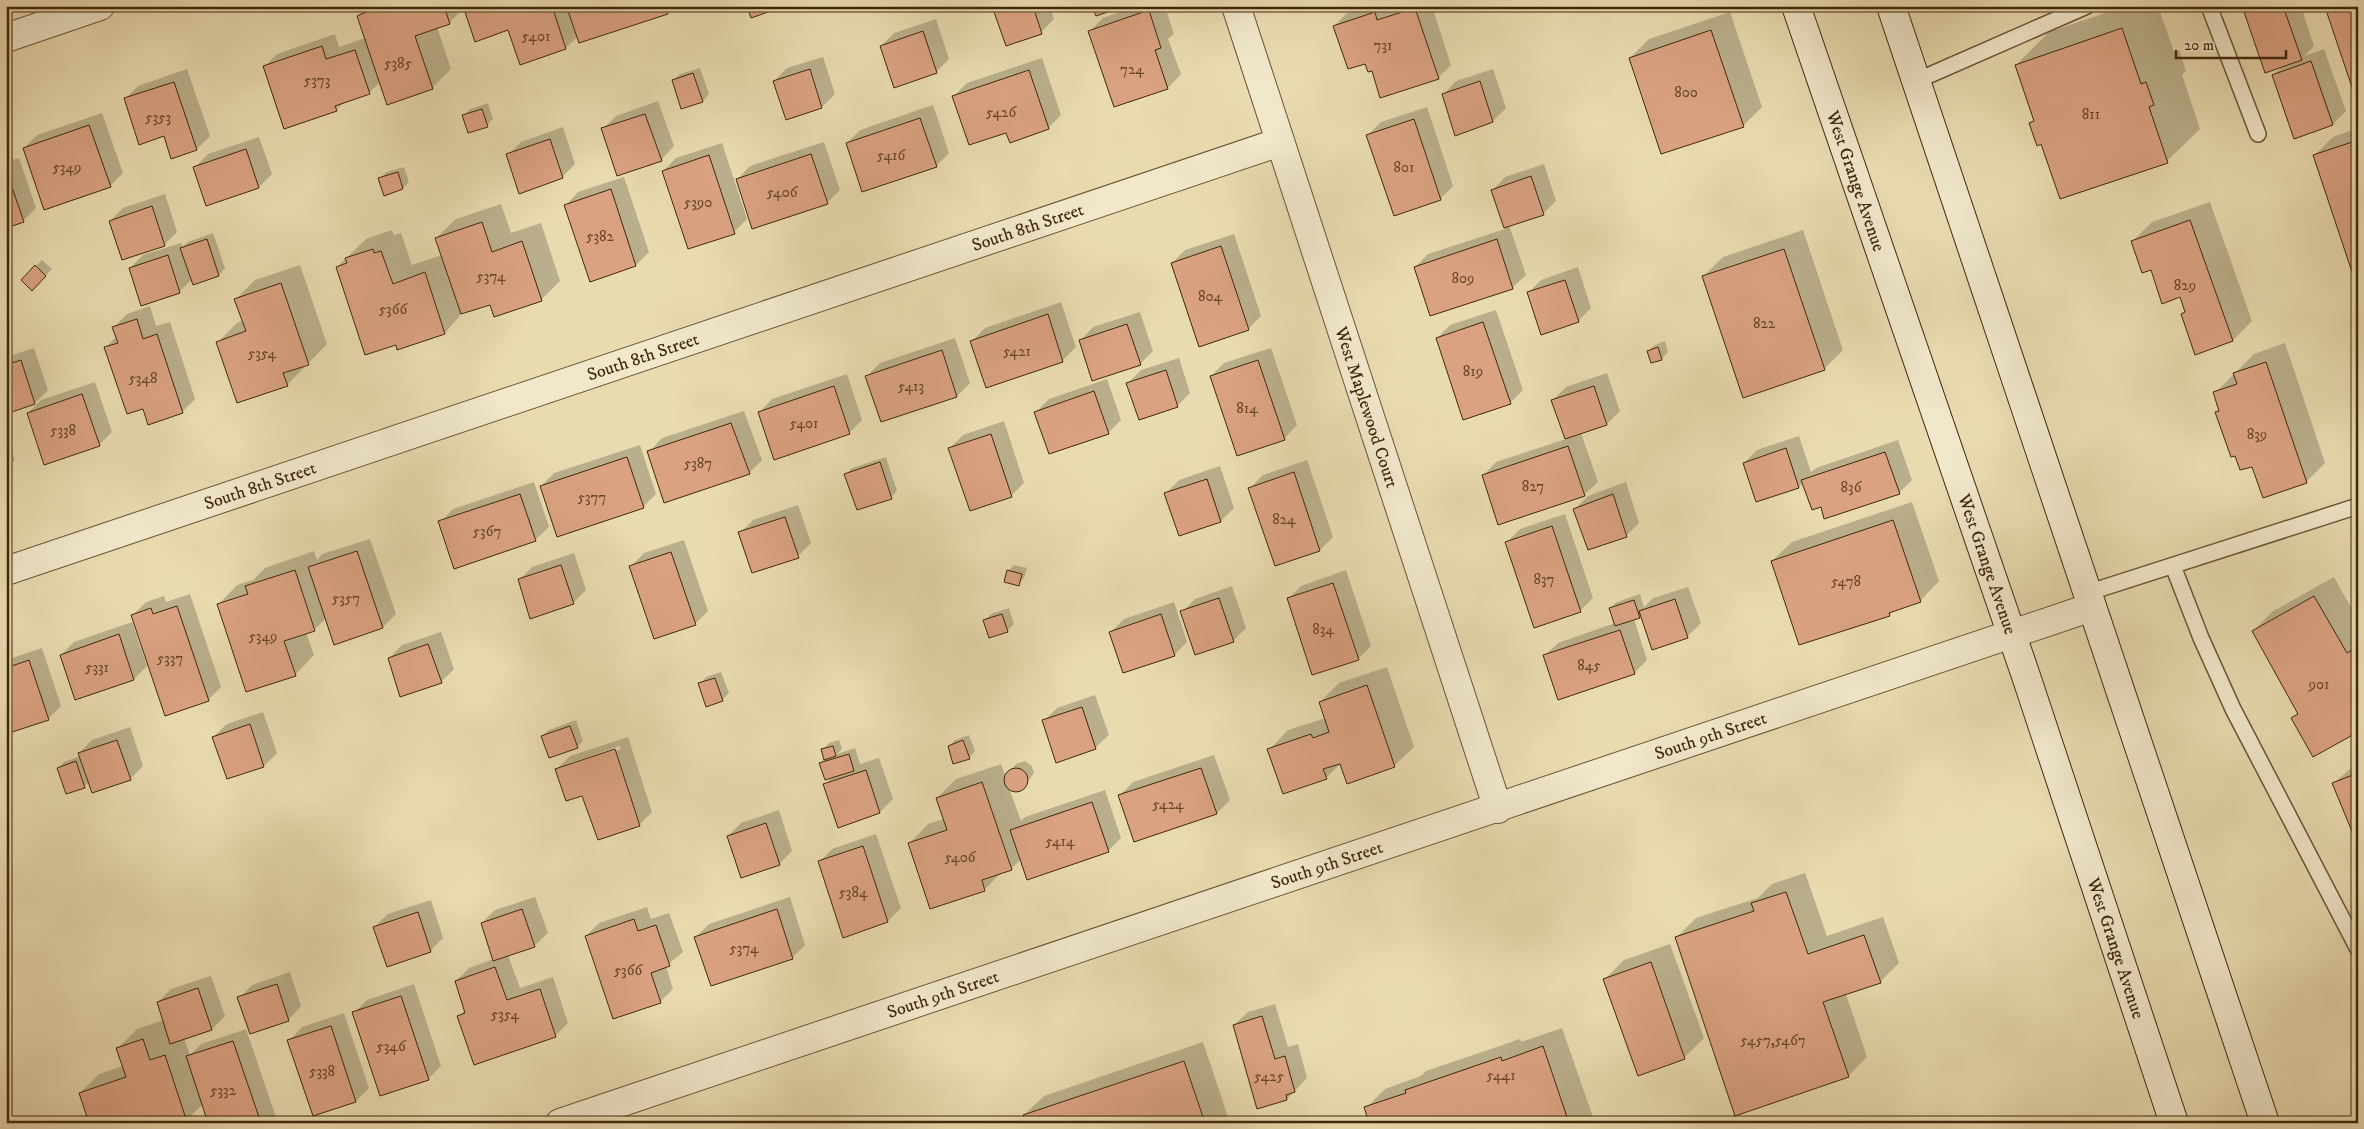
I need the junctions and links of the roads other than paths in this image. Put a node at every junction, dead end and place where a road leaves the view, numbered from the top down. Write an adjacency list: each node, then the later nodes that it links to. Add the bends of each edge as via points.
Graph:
1 (100, 6): 7 (street)
2 (1236, 6): 10 (street, West Maplewood Court)
3 (1796, 6): 15 (street, West Grange Avenue)
4 (1892, 6): 8 (street)
5 (2087, 6): 8 (lane)
6 (2209, 6): 9 (lane)
7 (6, 38)
8 (1916, 81): 14 (street)
9 (2258, 134)
10 (1280, 142): 13 (street, South 8th Street); 16 (street, West Maplewood Court)
11 (2358, 506): 12 (lane)
12 (2173, 566): 14 (lane); 17 (lane, via 2233,709)
13 (6, 571)
14 (2090, 600): 15 (street, South 9th Street); 22 (street)
15 (2010, 634): 16 (street, South 9th Street); 21 (street, West Grange Avenue)
16 (1498, 808): 20 (street, South 9th Street)
17 (2341, 916): 18 (lane); 19 (lane)
18 (2358, 918)
19 (2358, 949)
20 (560, 1123)
21 (2174, 1123)
22 (2265, 1123)

